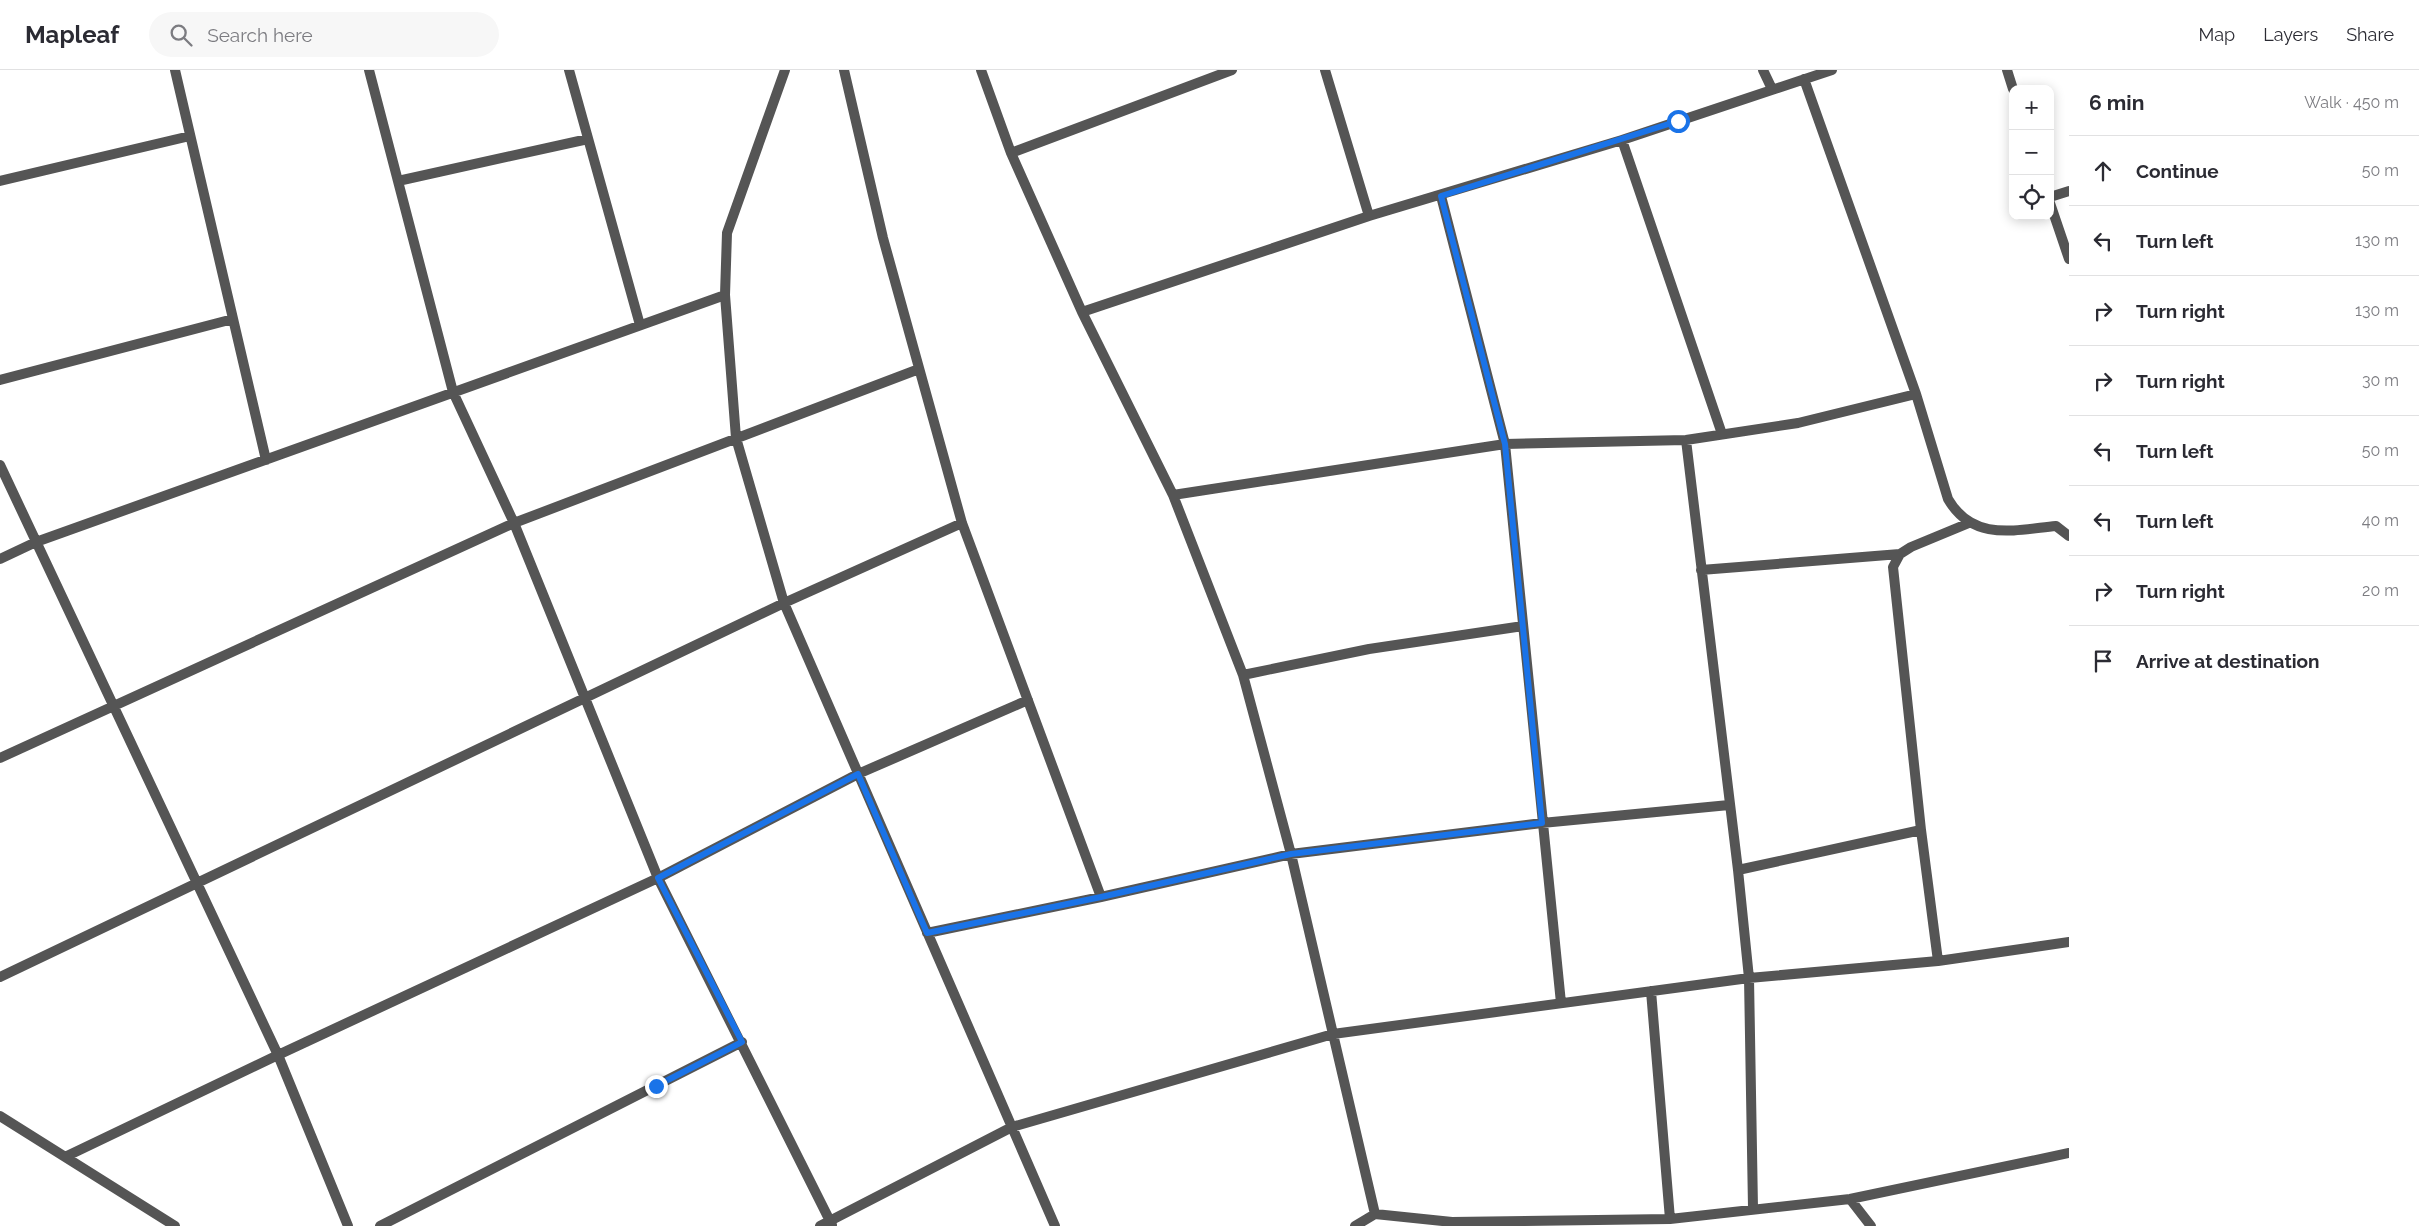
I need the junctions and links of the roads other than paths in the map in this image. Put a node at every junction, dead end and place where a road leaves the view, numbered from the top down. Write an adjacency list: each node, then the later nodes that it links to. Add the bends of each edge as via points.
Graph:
1 (175, 70): 15 (street)
2 (369, 70): 20 (street)
3 (569, 70): 16 (street)
4 (785, 70): 27 (street, via 727,233)
5 (844, 70): 31 (street, via 882,238)
6 (982, 70): 18 (street)
7 (1232, 70): 18 (street)
8 (1325, 70): 25 (street)
9 (1763, 70): 14 (street)
10 (1832, 70): 12 (street)
11 (2007, 70): 13 (street)
12 (1804, 79): 14 (street); 34 (street)
13 (2012, 85)
14 (1772, 89): 17 (street)
15 (190, 136): 19 (street); 29 (street)
16 (588, 139): 20 (street); 30 (street)
17 (1622, 140): 23 (street); 35 (street)
18 (1011, 153): 28 (street)
19 (0, 181)
20 (398, 181): 33 (street)
21 (2069, 191): 22 (street)
22 (2054, 195)
23 (1441, 196): 25 (street); 38 (street)
24 (2054, 215): 26 (street)
25 (1370, 216): 28 (street)
26 (2069, 259)
27 (725, 295): 30 (street); 36 (street)
28 (1082, 312): 41 (street)
29 (233, 319): 32 (street); 39 (street)
30 (640, 325): 33 (street)
31 (919, 369): 36 (street); 43 (street)
32 (0, 380)
33 (453, 392): 39 (street); 42 (street)
34 (1916, 394): 35 (street, via 1798,423); 44 (street, via 1948,500)
35 (1722, 434): 37 (street)
36 (736, 438): 42 (street); 50 (street)
37 (1686, 440): 38 (street); 49 (street)
38 (1505, 444): 41 (street); 51 (street)
39 (266, 460): 46 (street)
40 (0, 465): 46 (street)
41 (1173, 495): 52 (street)
42 (514, 523): 53 (street); 55 (street)
43 (962, 523): 50 (street); 54 (street)
44 (1969, 523): 45 (street, via 1998,532 2056,526); 47 (street)
45 (2069, 536)
46 (36, 542): 48 (street); 55 (street)
47 (1900, 554): 49 (street); 60 (street, via 1894,567)
48 (0, 559)
49 (1701, 570): 58 (street)
50 (784, 604): 53 (street); 57 (street)
51 (1523, 626): 52 (street, via 1369,649); 59 (street)
52 (1243, 675): 61 (street)
53 (586, 699): 63 (street); 64 (street)
54 (1028, 700): 57 (street); 65 (street)
55 (113, 706): 56 (street); 64 (street)
56 (0, 758)
57 (858, 774): 63 (street); 66 (street)
58 (1729, 805): 59 (street); 62 (street)
59 (1542, 823): 61 (street); 72 (street)
60 (1920, 830): 62 (street); 68 (street)
61 (1291, 854): 65 (street); 73 (street)
62 (1738, 870): 70 (street)
63 (658, 878): 74 (street); 75 (street)
64 (197, 884): 69 (street); 75 (street)
65 (1101, 897): 66 (street)
66 (927, 933): 77 (street)
67 (2069, 942): 68 (street)
68 (1938, 961): 70 (street)
69 (0, 977)
70 (1749, 978): 71 (street); 81 (street)
71 (1651, 991): 72 (street); 83 (street)
72 (1561, 1003): 73 (street)
73 (1333, 1034): 77 (street); 82 (street)
74 (742, 1042): 84 (street); 87 (street)
75 (278, 1054): 79 (street); 86 (street)
76 (0, 1116): 79 (street)
77 (1012, 1127): 84 (street); 89 (street)
78 (2069, 1153): 80 (street)
79 (66, 1156): 85 (street)
80 (1850, 1199): 81 (street); 91 (street)
81 (1753, 1208): 83 (street)
82 (1375, 1214): 83 (street, via 1452,1222); 90 (street)
83 (1670, 1219)
84 (831, 1224): 88 (street)
85 (174, 1226)
86 (348, 1226)
87 (380, 1226)
88 (820, 1226)
89 (1055, 1226)
90 (1355, 1226)
91 (1871, 1226)

